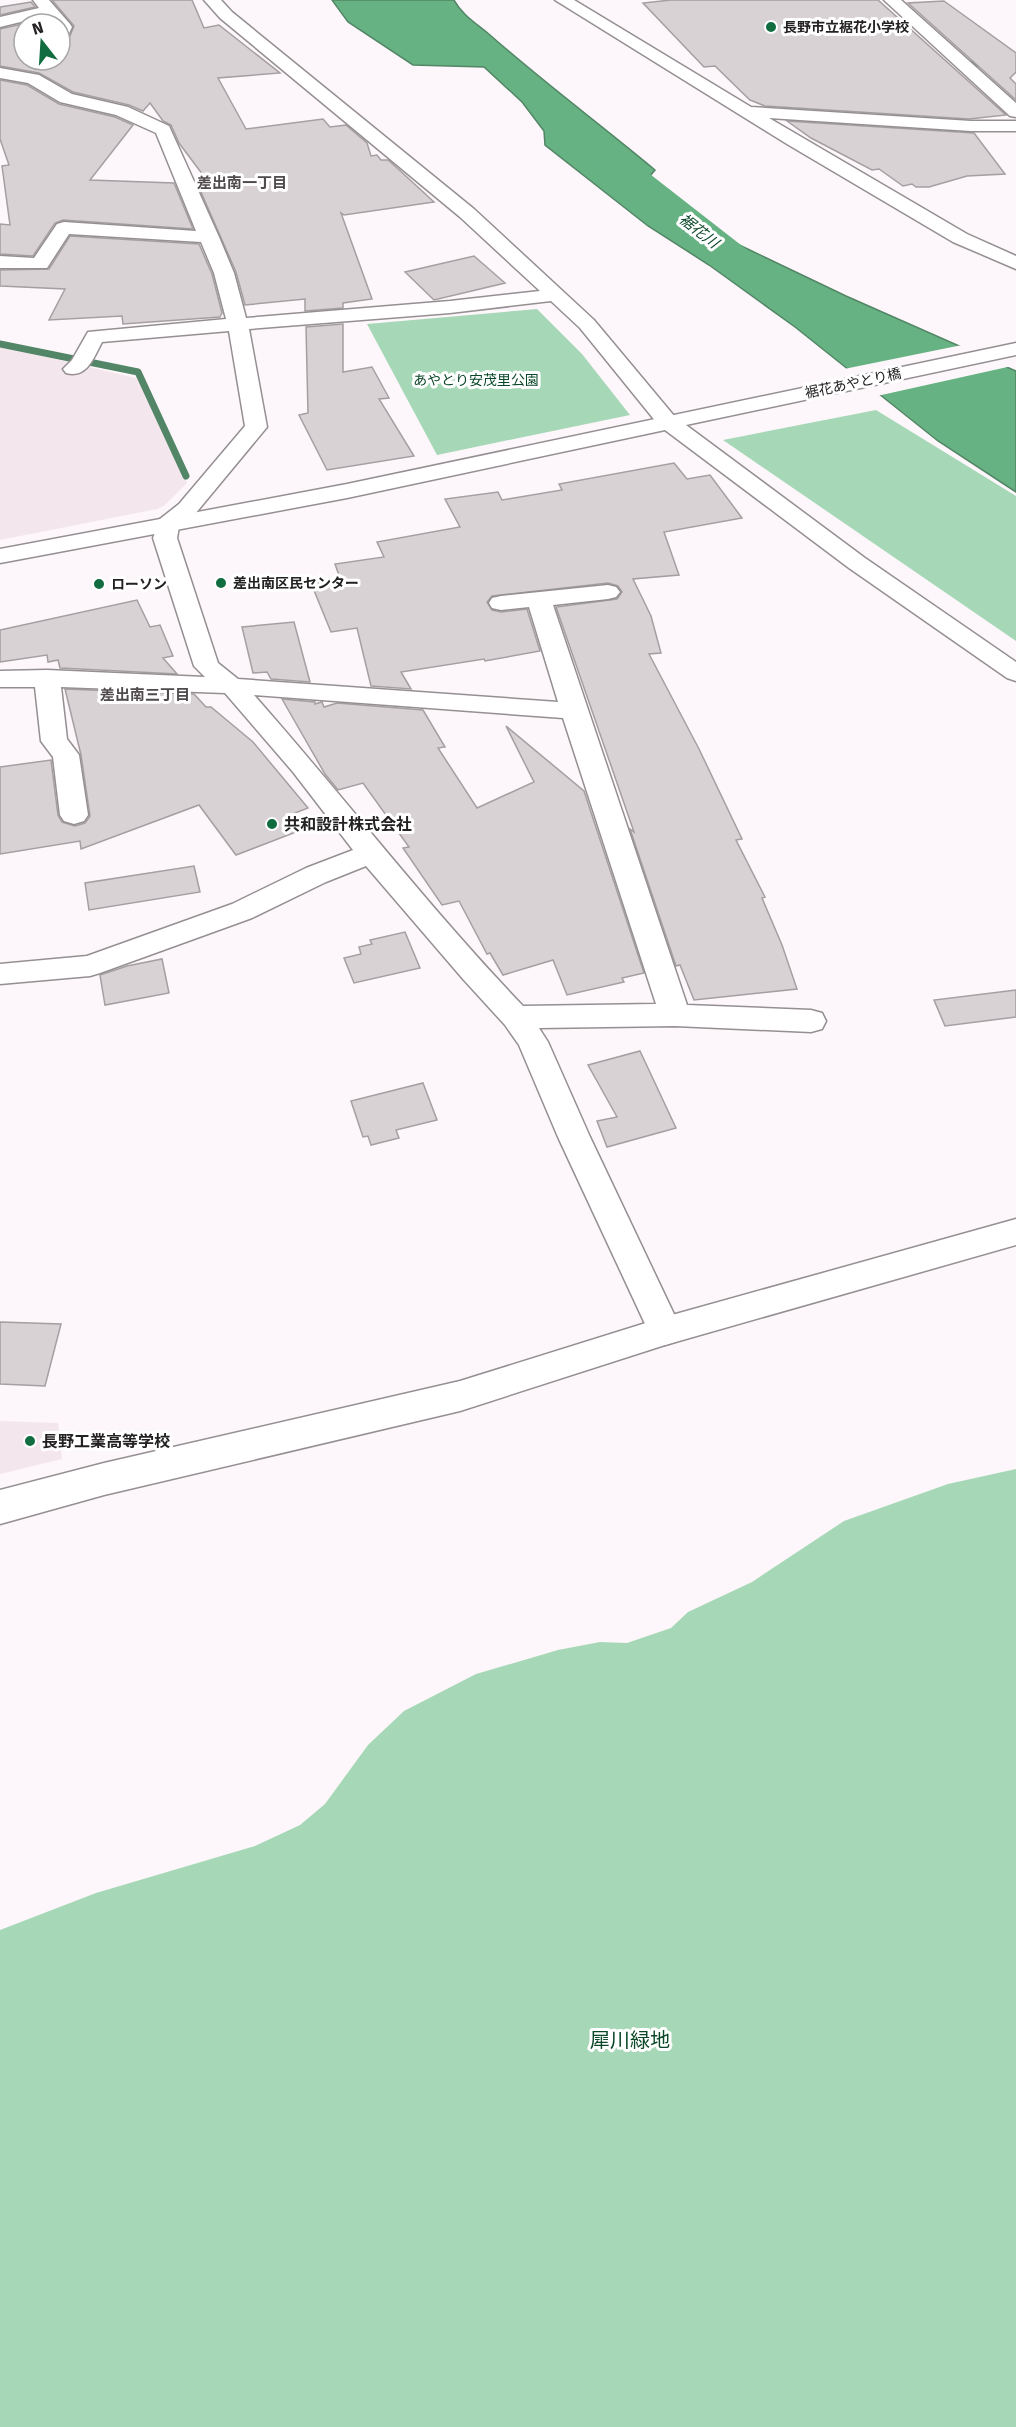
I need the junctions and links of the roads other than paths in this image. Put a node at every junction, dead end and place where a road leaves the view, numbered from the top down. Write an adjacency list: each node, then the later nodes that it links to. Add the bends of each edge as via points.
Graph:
1 (212, 0): 16 (street, via 467,213)
2 (563, 0): 10 (street)
3 (892, 0): 11 (street)
4 (45, 5): 5 (street)
5 (0, 22)
6 (42, 72): 8 (street)
7 (0, 73): 8 (street)
8 (33, 79): 9 (street); 13 (street, via 66,98 122,111 163,130)
9 (8, 91)
10 (747, 111): 12 (street); 15 (street, via 960,238)
11 (1016, 112)
12 (1016, 126)
13 (210, 237): 14 (street, via 64,228 40,264); 17 (street)
14 (0, 262)
15 (1016, 263)
16 (554, 295): 17 (street); 20 (street)
17 (238, 326): 19 (street, via 95,336); 21 (street, via 256,427 187,509)
18 (1016, 349): 20 (street, 裾花あやとり橋)
19 (79, 363)
20 (679, 420): 21 (street, 裾花あやとり橋); 26 (street, via 857,563)
21 (168, 524): 22 (street, 裾花あやとり橋); 29 (street, via 165,538 207,666)
22 (0, 556)
23 (608, 592): 24 (street)
24 (540, 599): 25 (street); 30 (street)
25 (501, 603)
26 (1016, 673)
27 (47, 678): 28 (street); 29 (street); 31 (street, via 54,741 66,755)
28 (0, 679)
29 (232, 687): 30 (street); 32 (street, via 302,766)
30 (574, 711): 34 (street)
31 (74, 815)
32 (371, 854): 33 (street, via 316,875 242,911 90,966); 35 (street)
33 (0, 974)
34 (675, 1015): 35 (street); 36 (street)
35 (516, 1017): 38 (street, via 533,1042)
36 (811, 1021)
37 (1016, 1232): 38 (street)
38 (665, 1331): 39 (street, via 460,1396 104,1479)
39 (0, 1508)

